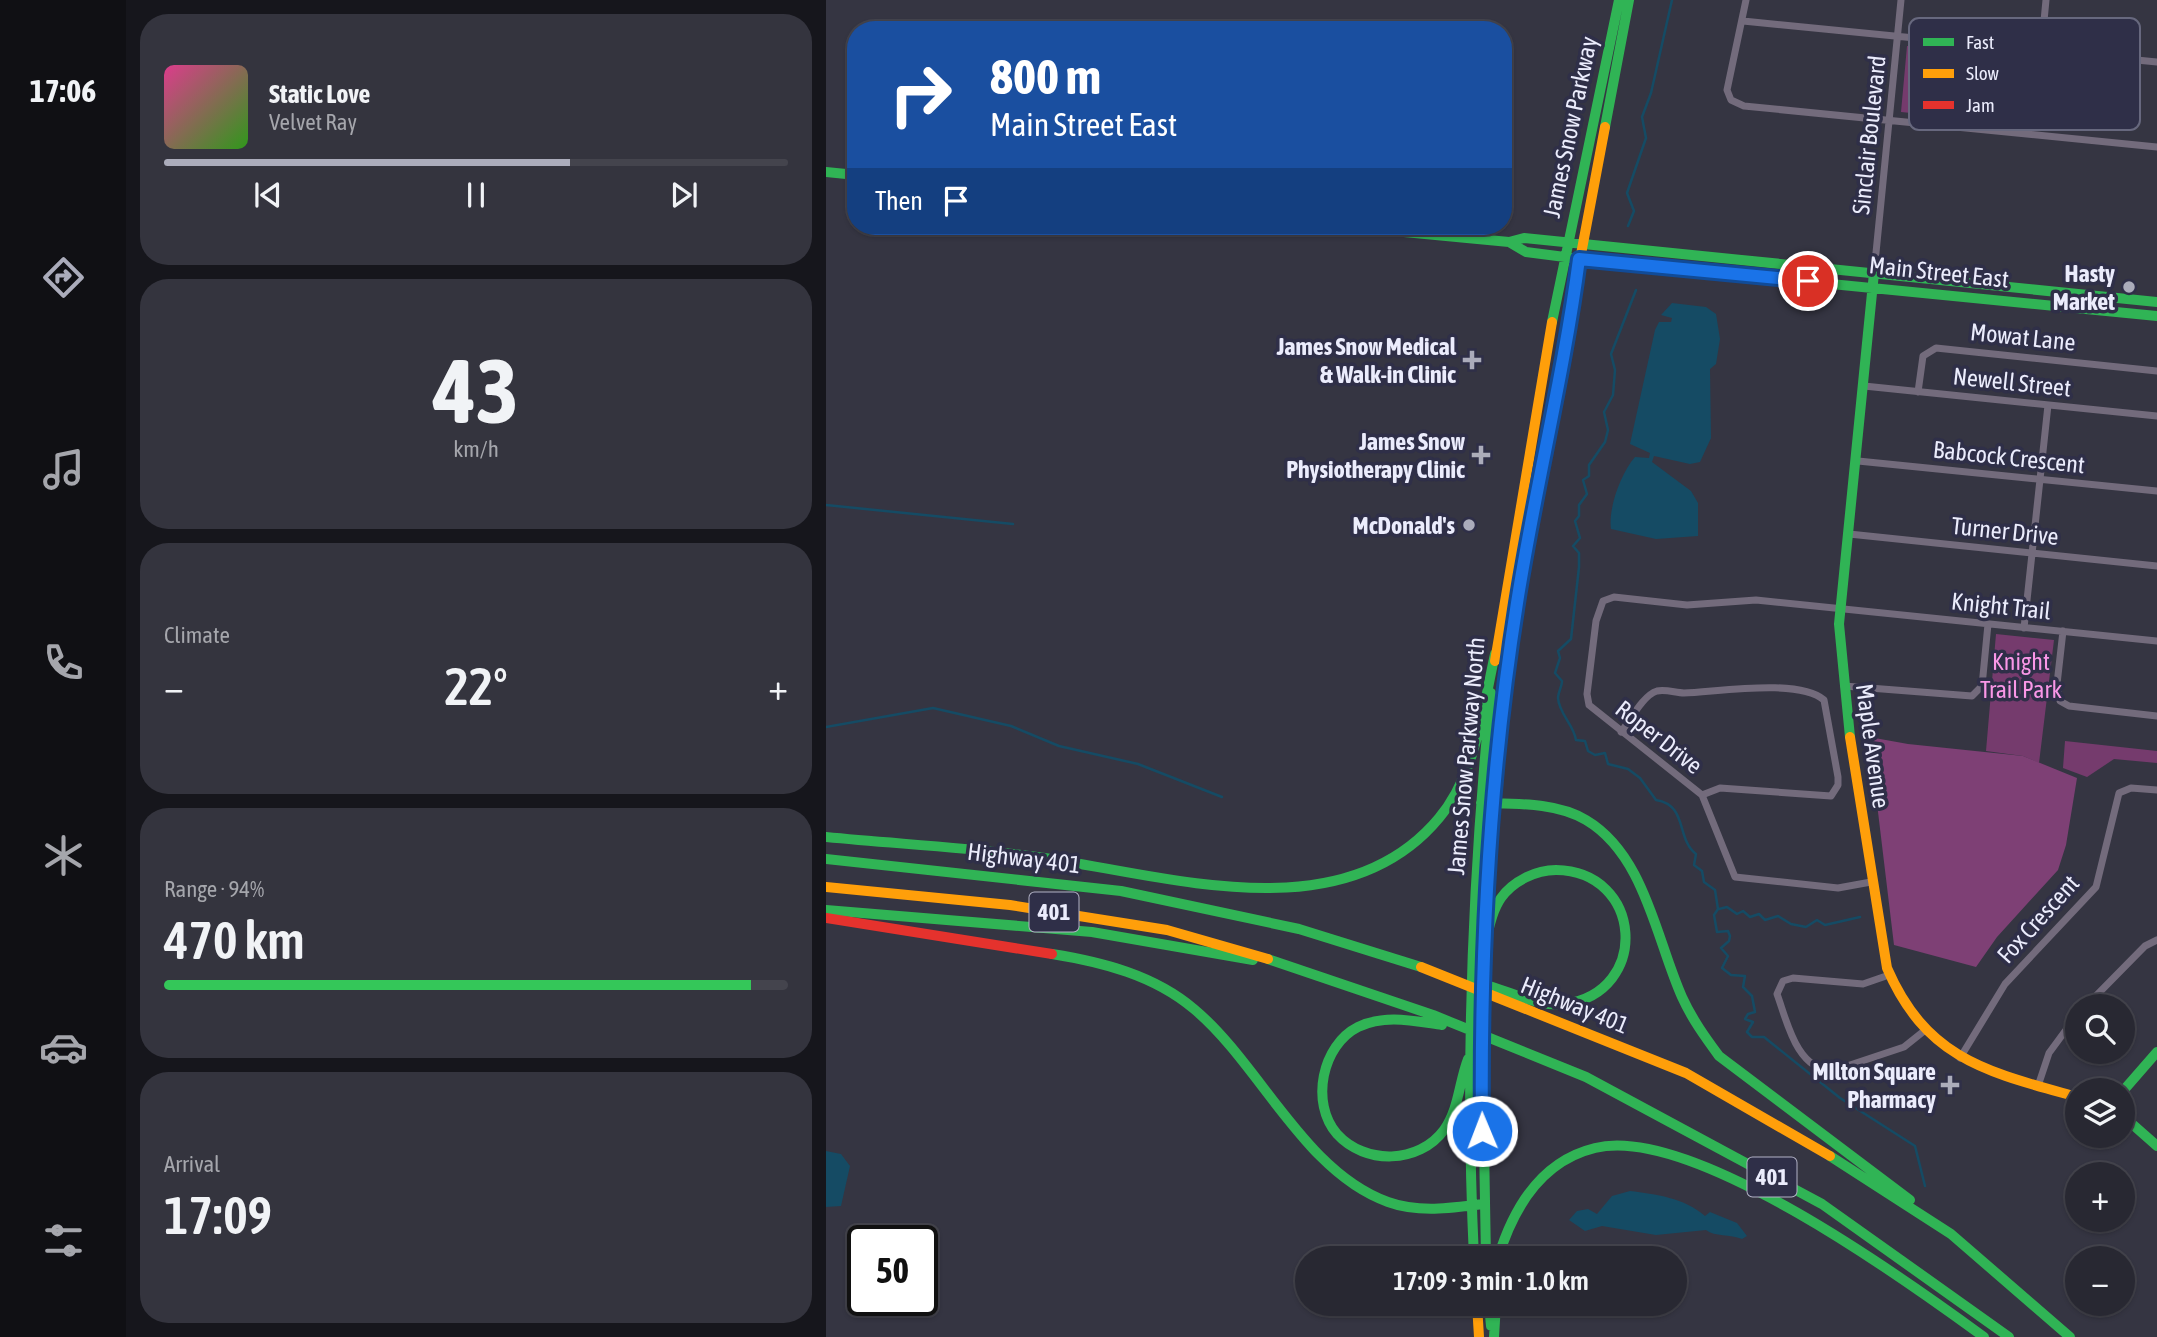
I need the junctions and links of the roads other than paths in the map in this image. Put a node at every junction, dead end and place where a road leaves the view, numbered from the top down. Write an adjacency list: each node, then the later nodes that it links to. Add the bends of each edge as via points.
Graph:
1 (1619, 0): 18 (main road, James Snow Parkway)
2 (1629, 0): 19 (main road, James Snow Parkway)
3 (1746, 0): 7 (street)
4 (1901, 0): 8 (street, Sinclair Boulevard)
5 (2046, 0): 6 (street)
6 (2044, 18)
7 (1742, 21): 8 (street); 10 (street, via 1727,90 1731,100 1744,106)
8 (1898, 37): 9 (street); 10 (street, Sinclair Boulevard)
9 (1909, 38)
10 (1890, 121): 11 (street); 22 (street, Sinclair Boulevard)
11 (1909, 123)
12 (1982, 130): 13 (street)
13 (2157, 147)
14 (826, 172): 15 (main road)
15 (847, 174)
16 (1436, 235): 17 (main road, Main Street East)
17 (1510, 242): 18 (main road, Main Street East, via 1524,238); 21 (main road, Main Street East, via 1526,252)
18 (1567, 243): 19 (main road, Main Street East); 21 (main road, James Snow Parkway)
19 (1581, 244): 20 (main road, James Snow Parkway); 22 (main road, Main Street East)
20 (1579, 259): 21 (main road, Main Street East); 23 (main road, Main Street East); 49 (main road, James Snow Parkway North, via 1517,602)
21 (1563, 260): 42 (main road, James Snow Parkway North)
22 (1874, 273): 23 (main road, Maple Avenue); 24 (main road, Main Street East)
23 (1873, 287): 25 (main road, Main Street East); 27 (main road, Maple Avenue)
24 (2157, 302)
25 (2157, 316)
26 (2157, 371): 28 (street, Mowat Lane, via 1936,348 1923,356)
27 (1864, 386): 28 (street, Newell Street); 31 (main road, Maple Avenue)
28 (1918, 392): 29 (street, Newell Street)
29 (2048, 405): 30 (street, Newell Street); 32 (street)
30 (2157, 416)
31 (1858, 461): 32 (street, Babcock Crescent); 34 (main road, Maple Avenue)
32 (2040, 479): 33 (street, Babcock Crescent); 35 (street)
33 (2157, 491)
34 (1849, 534): 35 (street, Turner Drive); 37 (main road, Maple Avenue)
35 (2033, 554): 36 (street, Turner Drive); 39 (street)
36 (2157, 566)
37 (1840, 610): 38 (street, Knight Trail); 43 (main road, Maple Avenue); 45 (street, Roper Drive, via 1739,599 1687,605 1610,597 1599,607 1587,701)
38 (1988, 624): 39 (street, Knight Trail); 43 (street, via 1982,686 1972,696)
39 (2025, 628): 40 (street, Knight Trail)
40 (2063, 631): 41 (street, Knight Trail); 44 (street, via 2057,684 2060,701 2069,706)
41 (2157, 641)
42 (1495, 654): 48 (main road, James Snow Parkway North); 50 (main road, via 1465,768 1448,806 1423,835 1392,858 1321,886 1281,890 1237,887 1045,857)
43 (1844, 686): 52 (main road, Maple Avenue)
44 (2157, 716)
45 (1621, 732): 47 (street, Roper Drive); 47 (street, via 1659,691 1743,687 1811,692 1824,700 1838,778 1831,796 1720,788)
46 (2157, 790): 66 (street, Fox Crescent, via 2131,788 2119,793 2096,887 2005,984)
47 (1702, 795): 52 (street, Roper Drive, via 1734,877 1838,888)
48 (1481, 803): 49 (main road); 67 (main road, James Snow Parkway North, via 1469,951)
49 (1493, 803): 57 (main road, James Snow Parkway North); 75 (main road, via 1560,810 1587,820 1607,836 1624,853 1635,874 1677,990 1697,1029 1718,1056 1744,1080 1826,1133)
50 (826, 837)
51 (826, 859): 60 (main road, Highway 401 / 401, via 1121,891 1299,929)
52 (1871, 882): 59 (main road, Maple Avenue)
53 (826, 887): 58 (main road, 401, via 1010,905 1167,930)
54 (826, 910): 58 (main road, 401, via 1092,932)
55 (826, 918): 74 (main road, via 1069,956 1140,975 1193,1008 1351,1184 1370,1196 1405,1206)
56 (2157, 940): 61 (street, via 2145,946)
57 (1482, 954): 60 (main road, via 1502,898 1520,881 1542,871 1566,869 1594,878 1614,897 1626,922 1620,968 1602,989 1585,999 1546,1003); 73 (main road, James Snow Parkway North)
58 (1278, 962): 64 (main road, 401)
59 (1889, 975): 62 (main road, Maple Avenue); 62 (street, via 1863,984 1783,981 1777,994 1797,1048 1822,1069 1832,1071 1904,1047)
60 (1454, 979): 75 (main road, Highway 401 / 401, via 1686,1073 1801,1138)
61 (2098, 994)
62 (1924, 1031): 66 (main road, Maple Avenue)
63 (2065, 1032): 69 (street, via 2049,1053)
64 (1517, 1049): 67 (main road, via 1426,1022 1395,1018 1370,1022 1344,1036 1326,1060 1321,1082 1325,1112 1336,1132 1360,1150 1382,1157 1412,1153 1432,1143 1447,1126); 85 (main road, 401, via 1586,1077 1822,1204)
65 (2157, 1052): 68 (main road)
66 (1960, 1058): 69 (main road, Maple Avenue)
67 (1468, 1059): 74 (main road, James Snow Parkway North)
68 (2134, 1078)
69 (2038, 1086): 70 (main road, Maple Avenue)
70 (2065, 1094)
71 (2135, 1127): 72 (main road)
72 (2157, 1146)
73 (1483, 1204): 74 (main road); 77 (main road, James Snow Parkway North)
74 (1471, 1206): 76 (main road, James Snow Parkway North)
75 (1951, 1234): 86 (main road, Highway 401 / 401)
76 (1473, 1246)
77 (1485, 1246)
78 (1501, 1246): 84 (main road, via 1520,1200 1554,1166 1597,1147 1646,1146 1746,1188 1903,1280)
79 (1477, 1316): 82 (main road)
80 (1490, 1316): 83 (main road)
81 (1495, 1316): 83 (main road)
82 (1479, 1337)
83 (1493, 1337)
84 (1984, 1337)
85 (2009, 1337)
86 (2070, 1337)

